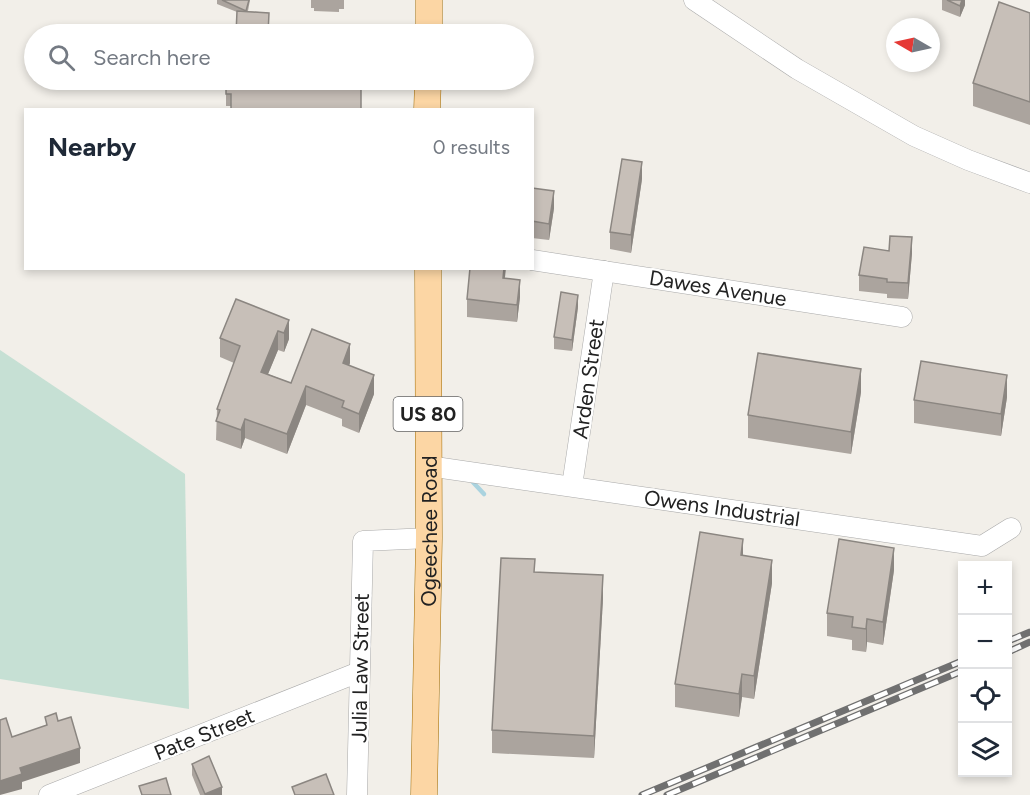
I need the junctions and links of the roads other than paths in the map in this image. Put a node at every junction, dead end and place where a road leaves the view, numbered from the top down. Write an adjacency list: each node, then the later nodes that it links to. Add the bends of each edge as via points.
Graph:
1 (429, 0): 3 (main road)
2 (694, 0): 6 (street, via 797,69 914,136)
3 (429, 24)
4 (428, 90): 5 (main road)
5 (428, 108)
6 (1030, 183)
7 (534, 260): 9 (street, Dawes Avenue)
8 (428, 270): 11 (main road, Ogeechee Road / US 80)
9 (604, 271): 10 (street, Dawes Avenue); 12 (street, Arden Street)
10 (902, 316)
11 (428, 466): 12 (street, Owens Industrial); 14 (main road, Ogeechee Road / US 80)
12 (572, 486): 13 (street, Owens Industrial, via 982,546)
13 (1011, 528)
14 (429, 538): 15 (street, Julia Law Street, via 363,542); 18 (main road, Ogeechee Road / US 80)
15 (359, 672): 16 (street, Pate Street); 17 (street, Julia Law Street)
16 (49, 795)
17 (357, 795)
18 (424, 795)

